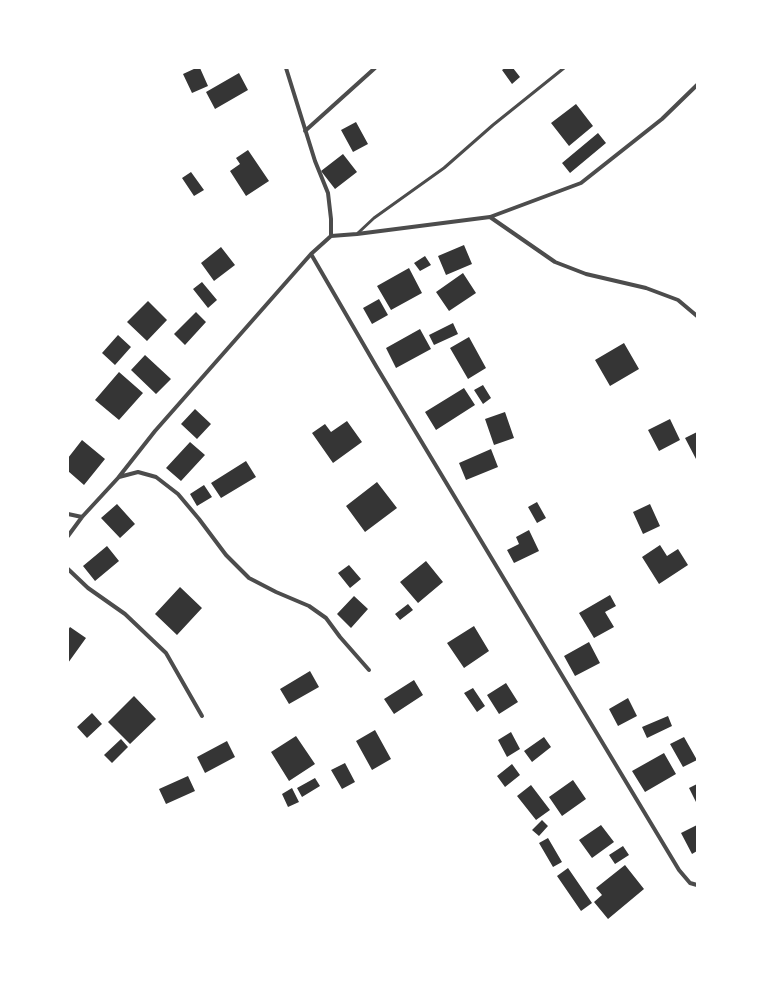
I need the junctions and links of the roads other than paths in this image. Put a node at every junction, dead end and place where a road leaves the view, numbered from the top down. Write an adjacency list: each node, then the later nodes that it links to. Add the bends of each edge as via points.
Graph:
1 (286, 68): 5 (street)
2 (375, 68): 5 (street)
3 (564, 68): 7 (lane, via 444,168 374,218)
4 (697, 85): 6 (street, via 662,120 581,183)
5 (305, 131): 8 (street, via 328,193)
6 (490, 217): 7 (street); 10 (street, via 555,262 586,274 646,288 678,300)
7 (357, 234): 8 (street)
8 (331, 236): 9 (street)
9 (311, 254): 11 (street, via 155,431); 18 (street, via 680,870 690,883)
10 (697, 316)
11 (118, 478): 13 (street); 16 (street, via 138,472 156,476 178,494 226,555 249,578 309,606 326,618)
12 (68, 514): 13 (street)
13 (82, 517): 14 (street)
14 (68, 536)
15 (68, 569): 17 (street, via 88,588 125,614 166,653)
16 (369, 670)
17 (202, 716)
18 (697, 885)

